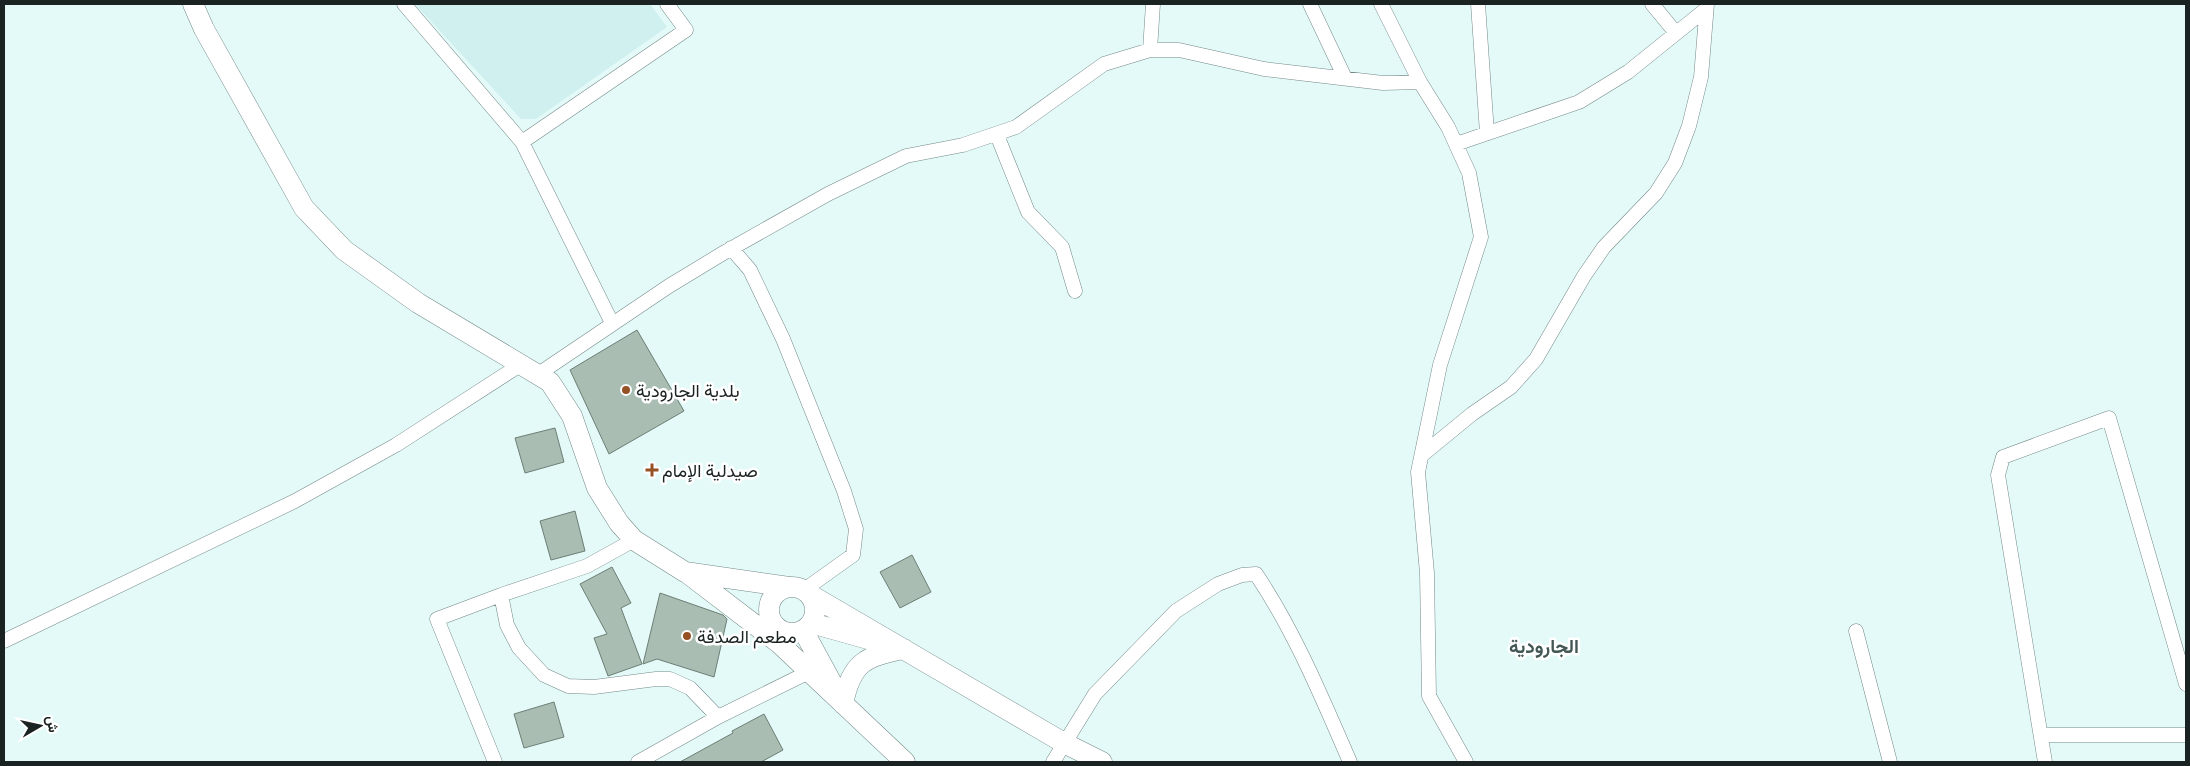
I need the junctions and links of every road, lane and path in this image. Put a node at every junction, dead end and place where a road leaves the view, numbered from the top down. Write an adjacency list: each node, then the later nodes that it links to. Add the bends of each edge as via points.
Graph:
1 (193, 4): 21 (main road, via 304,208 344,250 418,303)
2 (404, 4): 16 (street)
3 (667, 4): 16 (street, via 686,30)
4 (1153, 4): 11 (street)
5 (1310, 4): 12 (street)
6 (1381, 4): 13 (street)
7 (1478, 4): 14 (street)
8 (1652, 4): 10 (street)
9 (1706, 7): 10 (street); 22 (street, via 1701,77 1688,126 1675,163 1656,193 1604,247 1536,359 1510,387)
10 (1676, 33): 14 (street, via 1628,72 1579,102)
11 (1150, 50): 12 (street, via 1179,50 1264,68); 15 (street, via 1104,64 1016,127)
12 (1345, 78): 13 (street, via 1383,83)
13 (1420, 82): 17 (street)
14 (1487, 133): 17 (street)
15 (997, 134): 18 (street, via 963,145 906,156 828,194); 19 (street, via 1028,212 1062,247)
16 (522, 142): 20 (street)
17 (1456, 144): 22 (street, via 1469,173 1481,237 1440,364)
18 (732, 248): 20 (street); 25 (street, via 750,270 783,339 856,529 852,555)
19 (1075, 291)
20 (612, 323): 21 (street)
21 (529, 370): 23 (main road, via 550,382 572,416 597,488); 31 (street, via 295,501)
22 (1422, 455): 46 (street, via 1418,472 1427,574 1429,696)
23 (634, 540): 24 (main road); 26 (street, via 587,566)
24 (685, 572): 25 (main road); 27 (main road)
25 (801, 590): 28 (main road, via 776,594); 29 (main road, via 815,608); 32 (main road)
26 (500, 595): 36 (street, via 507,625 519,648 544,675 568,686 594,687 670,679 690,688); 40 (street, via 437,619)
27 (740, 614): 28 (main road); 33 (main road, via 780,644)
28 (770, 614): 29 (main road, via 773,622 784,632 792,633)
29 (807, 626): 32 (main road); 35 (main road)
30 (1856, 631): 47 (street)
31 (4, 641)
32 (904, 649): 35 (main road, via 878,654 860,663 851,678); 39 (main road)
33 (809, 672): 35 (main road); 36 (street)
34 (2186, 684): 38 (street, via 2109,418 2003,458 1998,475)
35 (843, 704): 42 (main road)
36 (718, 716): 41 (street)
37 (2186, 735): 38 (street)
38 (2041, 736): 48 (street)
39 (1064, 743): 43 (street); 44 (main road); 45 (street, via 1095,694 1176,611 1218,584 1242,575 1256,574 1309,669)
40 (495, 762)
41 (638, 762)
42 (905, 762)
43 (1053, 762)
44 (1102, 762)
45 (1350, 762)
46 (1466, 762)
47 (1890, 762)
48 (2045, 762)

